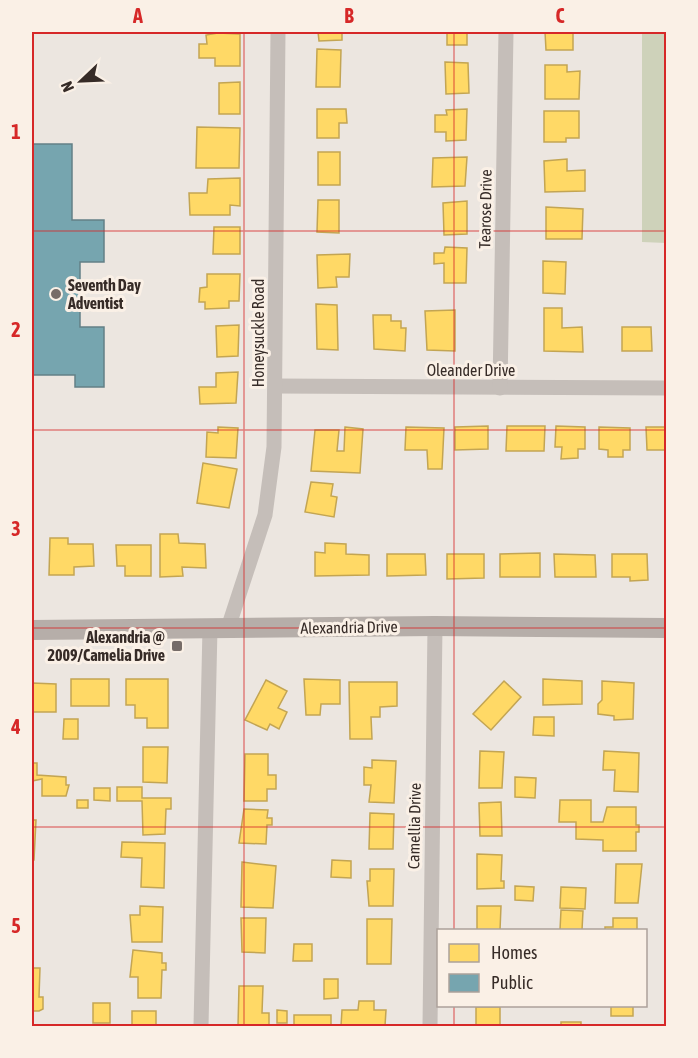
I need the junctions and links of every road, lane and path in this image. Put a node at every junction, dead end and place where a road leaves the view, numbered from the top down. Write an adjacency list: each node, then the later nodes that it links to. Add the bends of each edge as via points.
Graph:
1 (278, 32): 3 (street, Honeysuckle Road)
2 (506, 32): 4 (street, Tearose Drive)
3 (275, 386): 4 (street, Oleander Drive); 7 (street, Honeysuckle Road, via 274,447 265,515)
4 (500, 388): 5 (street, Oleander Drive)
5 (666, 388)
6 (435, 626): 7 (street, Alexandria Drive); 8 (street, Alexandria Drive); 11 (street, Camellia Drive)
7 (219, 628): 9 (street, Alexandria Drive); 10 (street)
8 (666, 628)
9 (32, 630)
10 (201, 1026)
11 (430, 1026)

